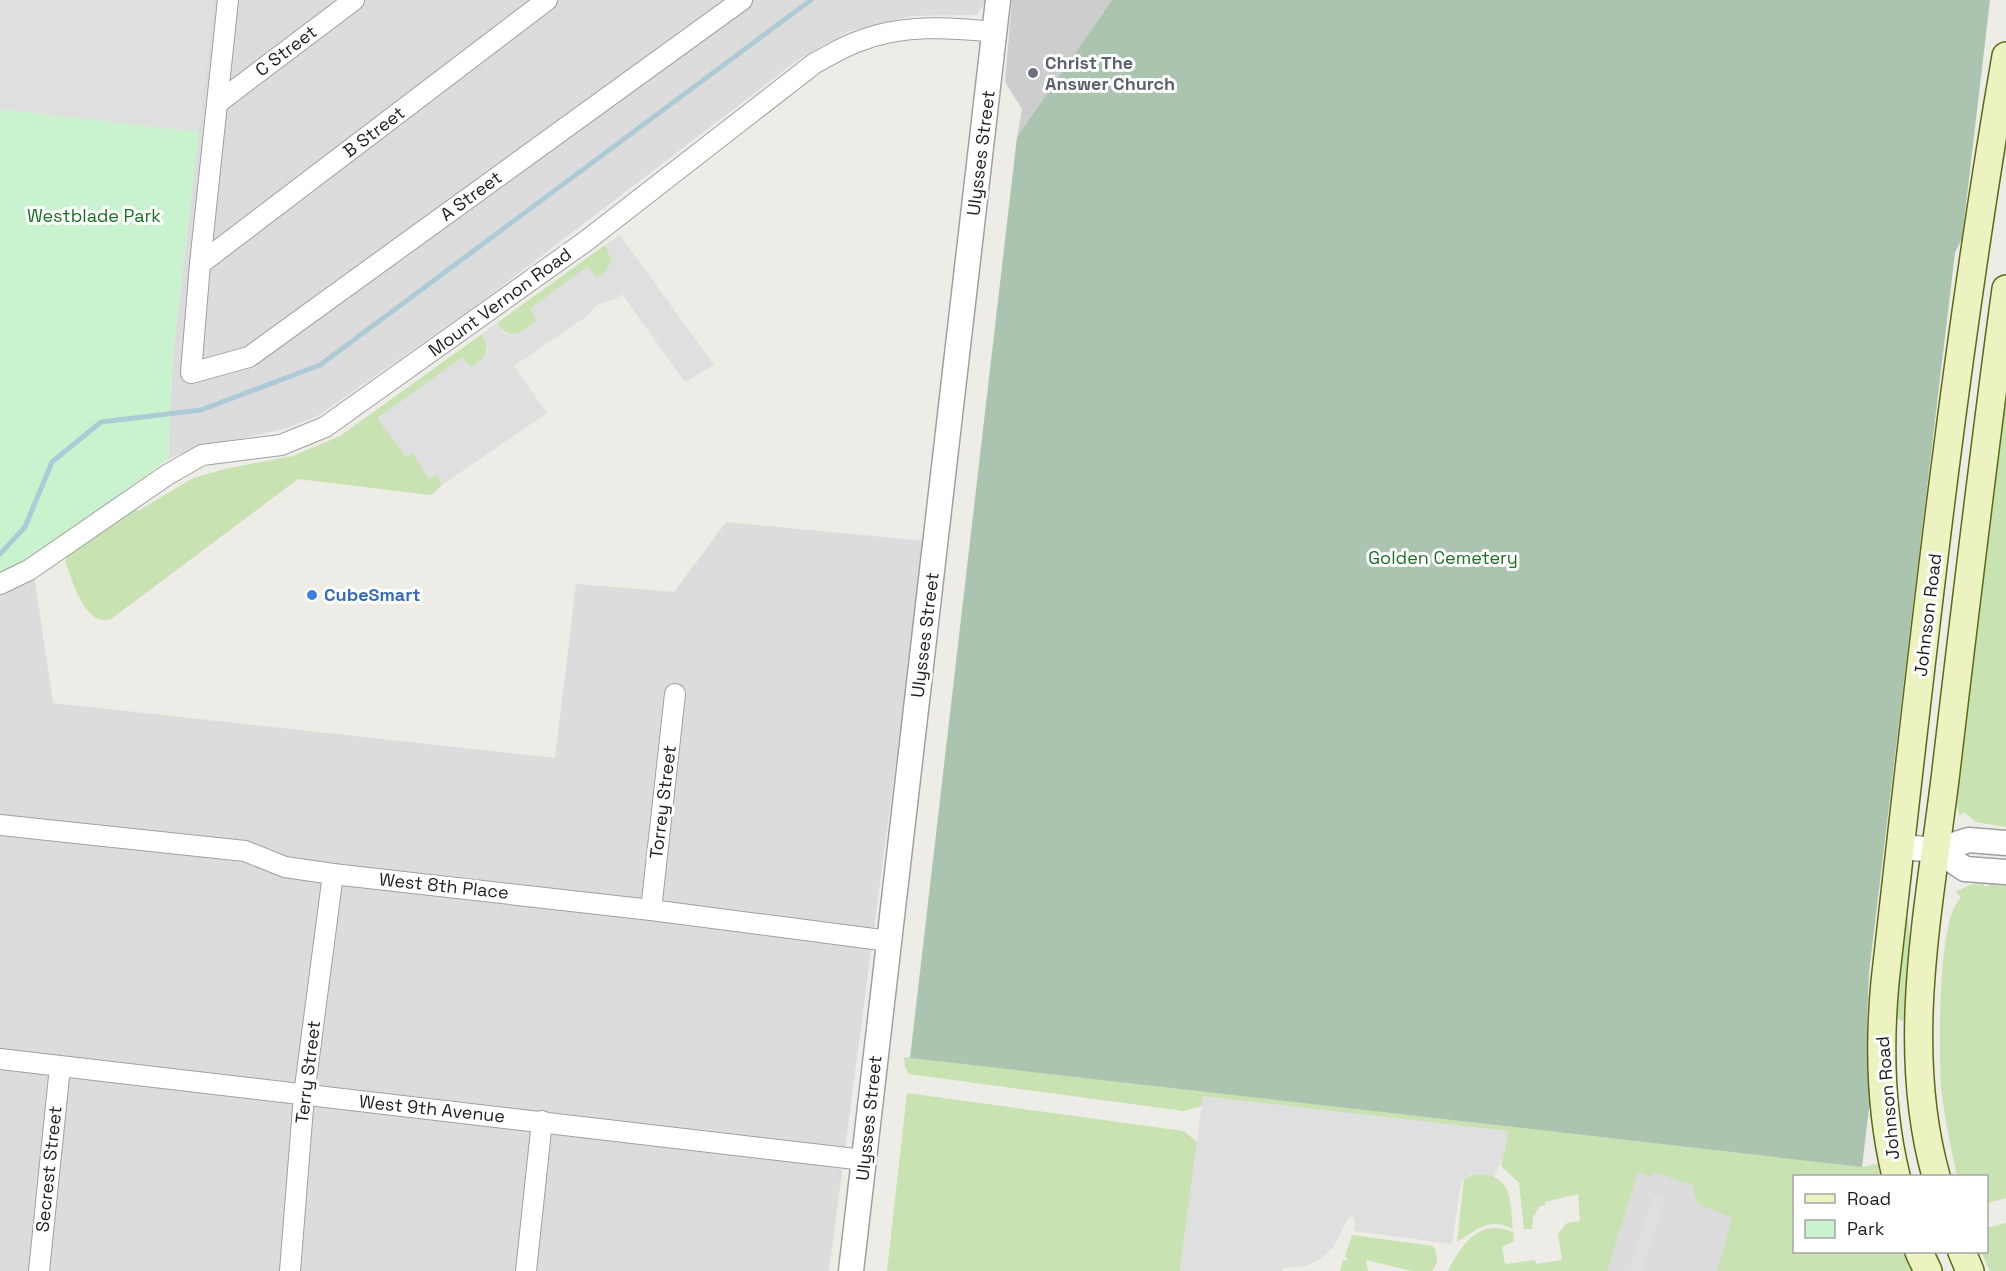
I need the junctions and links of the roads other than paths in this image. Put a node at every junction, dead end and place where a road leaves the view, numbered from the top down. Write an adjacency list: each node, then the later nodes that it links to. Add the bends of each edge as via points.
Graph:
1 (228, 0): 8 (street)
2 (354, 0): 8 (street, C Street)
3 (548, 0): 9 (street, B Street)
4 (742, 0): 9 (street, A Street, via 249,357 191,373)
5 (998, 0): 6 (street, Ulysses Street)
6 (995, 32): 11 (street, Mount Vernon Road, via 936,27 889,33 857,41 815,63 586,241 325,427 280,445 202,455 28,570); 20 (street, Ulysses Street)
7 (2006, 56): 15 (main road, Johnson Road, via 1984,185)
8 (219, 102): 9 (street)
9 (200, 264)
10 (2006, 289): 16 (main road, Johnson Road)
11 (0, 584)
12 (675, 694): 19 (street, Torrey Street)
13 (0, 825): 18 (street, West 8th Place, via 245,851 285,867)
14 (2006, 843): 16 (street, via 1969,840)
15 (1901, 847): 16 (street); 26 (main road, Johnson Road, via 1881,1047)
16 (1937, 850): 17 (street, via 1965,869); 27 (main road, Johnson Road, via 1918,1040 1922,1115)
17 (2006, 872)
18 (333, 874): 19 (street, West 8th Place); 23 (street, Terry Street)
19 (651, 910): 20 (street, West 8th Place)
20 (890, 941): 25 (street, Ulysses Street)
21 (0, 1059): 22 (street, West 9th Avenue)
22 (60, 1067): 23 (street, West 9th Avenue); 30 (street, Secrest Street)
23 (304, 1095): 24 (street, West 9th Avenue); 31 (street, Terry Street)
24 (542, 1120): 25 (street, West 9th Avenue); 32 (street)
25 (864, 1160): 33 (street, Ulysses Street)
26 (1896, 1175)
27 (1936, 1175)
28 (1920, 1253): 34 (main road)
29 (1963, 1253): 35 (main road)
30 (39, 1271)
31 (290, 1271)
32 (526, 1271)
33 (851, 1271)
34 (1928, 1271)
35 (1970, 1271)

